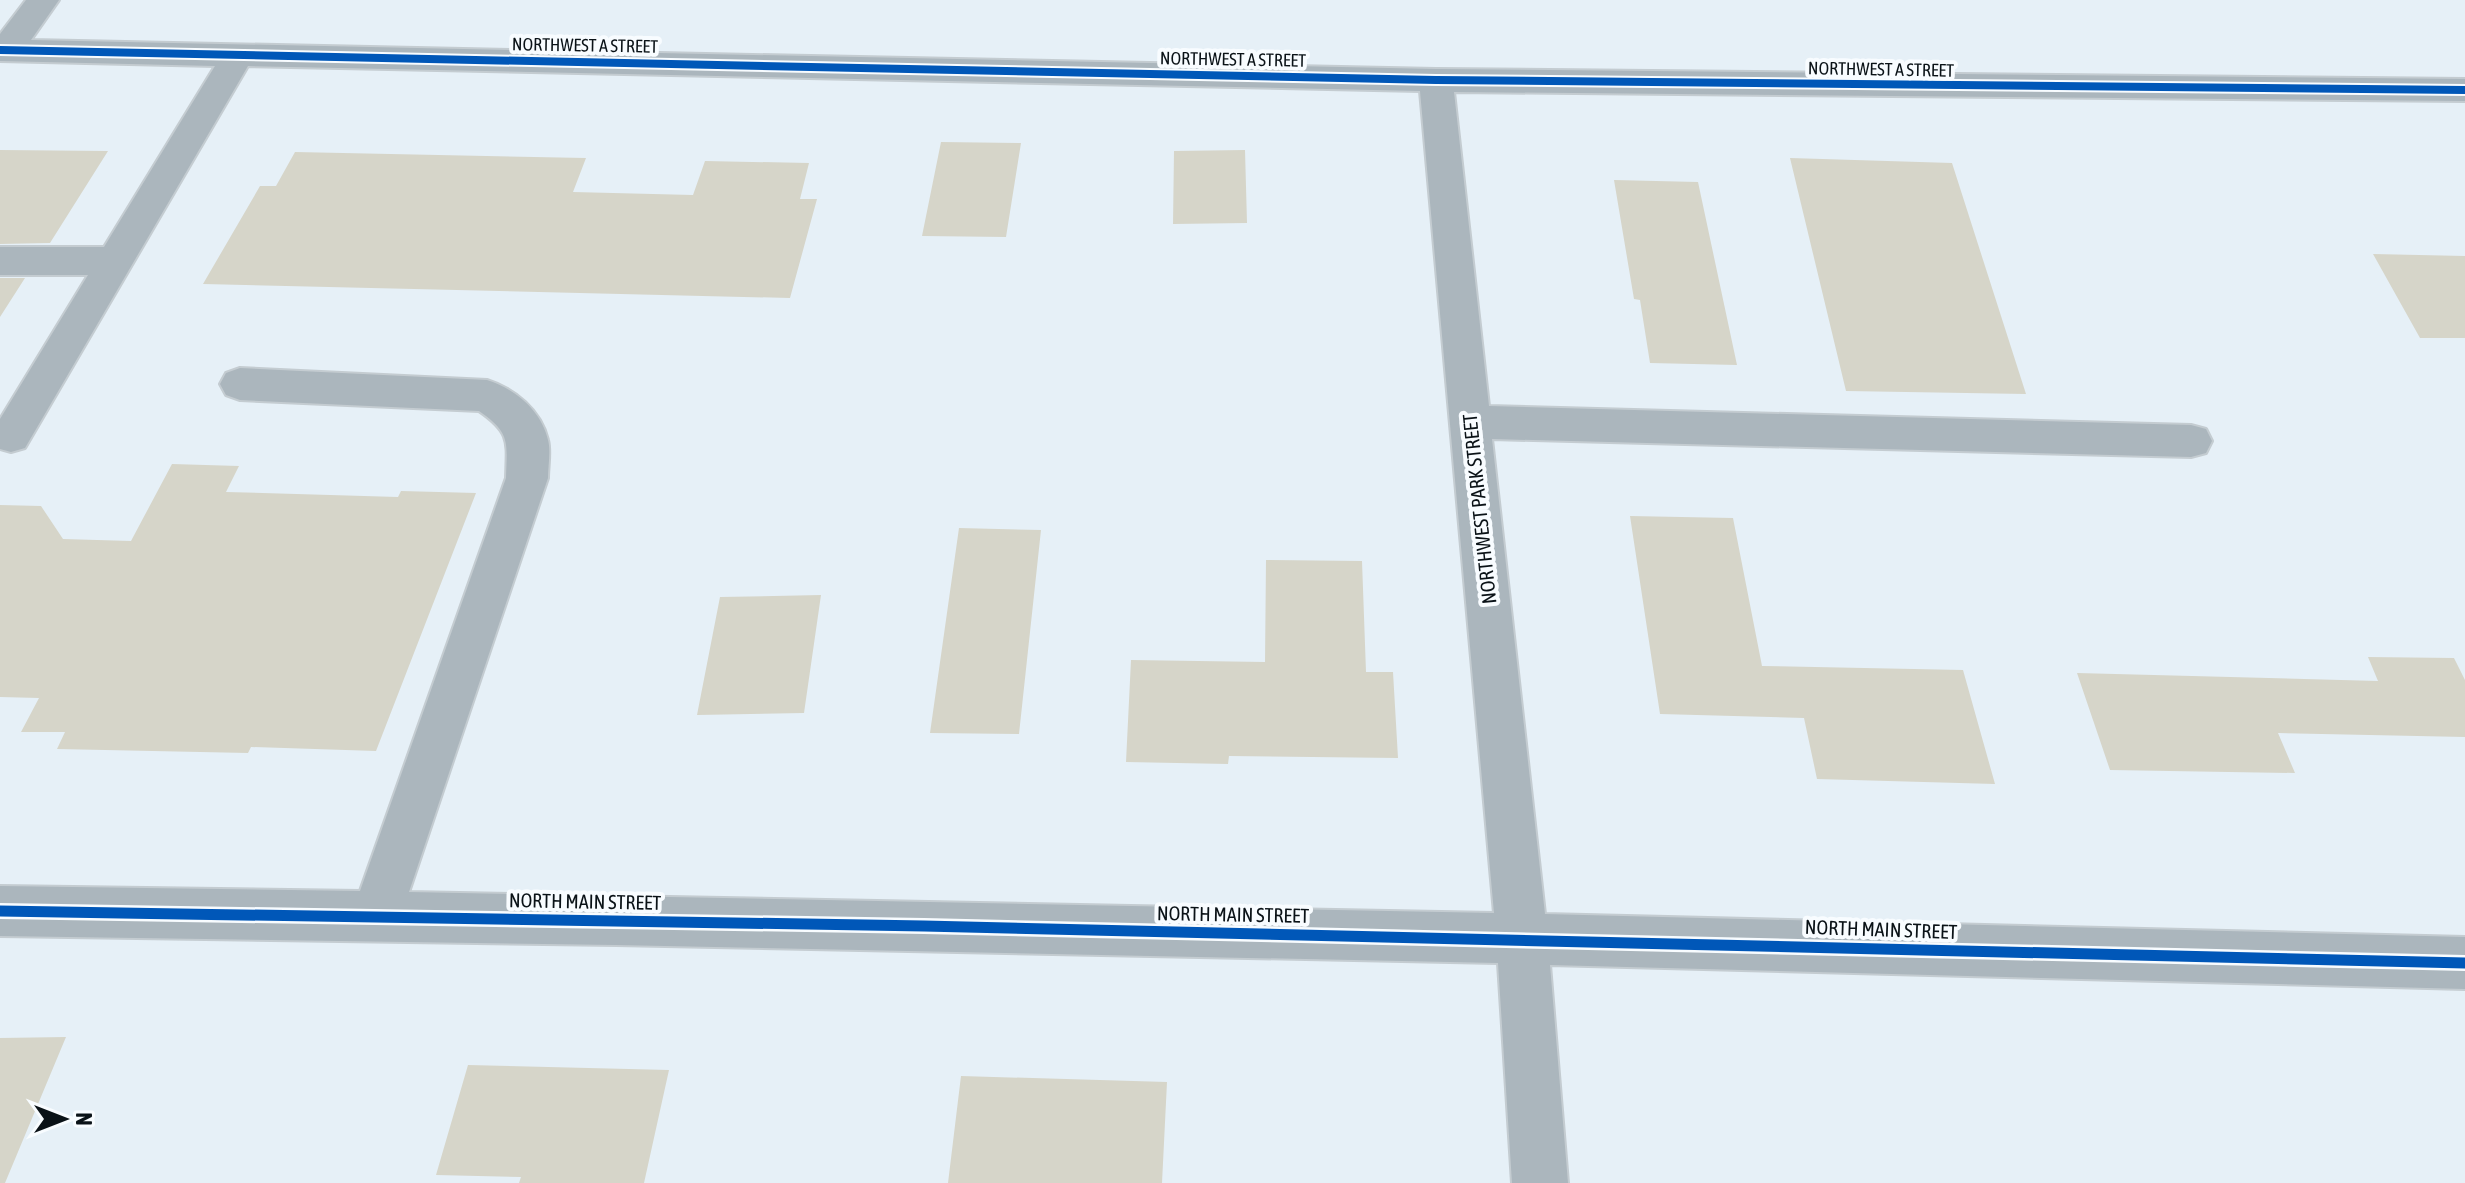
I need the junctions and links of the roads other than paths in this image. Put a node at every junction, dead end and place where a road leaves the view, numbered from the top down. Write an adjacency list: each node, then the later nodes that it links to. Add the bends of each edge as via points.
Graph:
1 (43, 0): 2 (street)
2 (3, 50): 3 (street, NORTHWEST A STREET)
3 (238, 55): 4 (street, NORTHWEST A STREET); 7 (street)
4 (1436, 80): 5 (street, NORTHWEST A STREET); 9 (street, NORTHWEST PARK STREET)
5 (2465, 90)
6 (0, 261): 7 (street)
7 (115, 261): 10 (street)
8 (240, 384): 13 (street, via 487,396 514,414 528,440 527,478)
9 (1470, 422): 11 (street); 14 (street, NORTHWEST PARK STREET)
10 (11, 436)
11 (2191, 441)
12 (0, 911): 13 (street, NORTH MAIN STREET)
13 (376, 915): 14 (street, NORTH MAIN STREET)
14 (1522, 938): 15 (street, NORTH MAIN STREET); 16 (street, NORTHWEST PARK STREET)
15 (2465, 963)
16 (1540, 1183)

